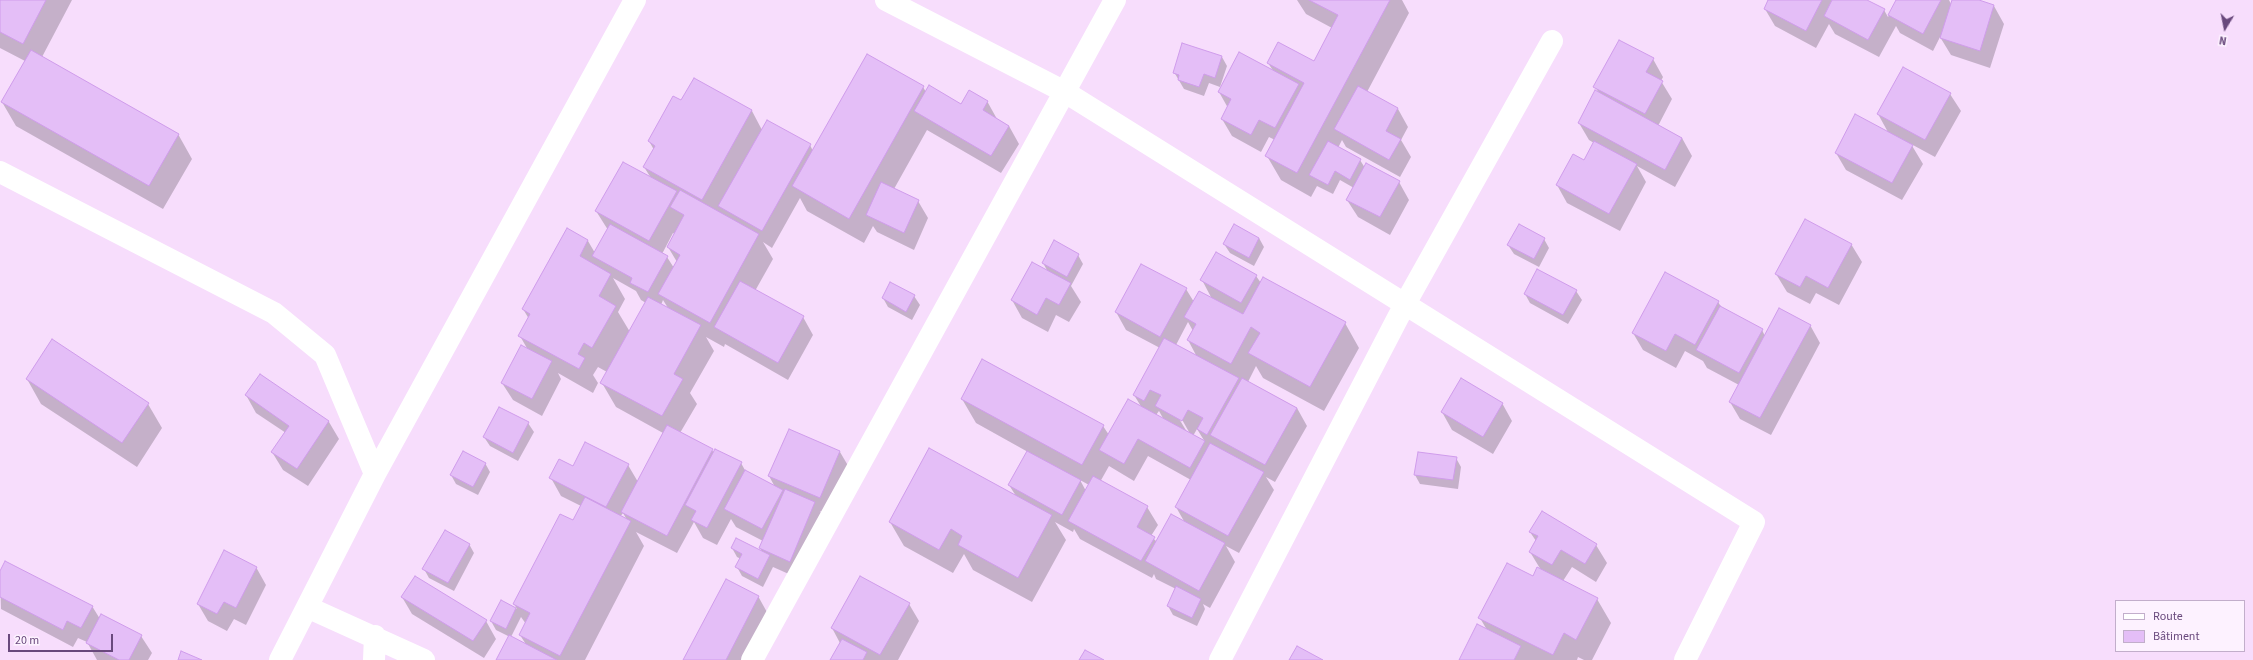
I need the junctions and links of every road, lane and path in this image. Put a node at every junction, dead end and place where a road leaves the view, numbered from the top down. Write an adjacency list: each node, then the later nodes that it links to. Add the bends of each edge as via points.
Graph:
1 (635, 0): 8 (street)
2 (886, 0): 5 (street)
3 (1115, 0): 5 (street)
4 (1552, 41): 7 (street)
5 (1065, 92): 7 (street); 14 (street)
6 (0, 172): 8 (street, via 274,313 326,355)
7 (1405, 304): 15 (street); 16 (street, via 1754,522)
8 (375, 474): 9 (street)
9 (306, 607): 10 (street); 11 (street)
10 (375, 636): 12 (street); 13 (street)
11 (280, 660)
12 (374, 660)
13 (424, 660)
14 (752, 660)
15 (1220, 660)
16 (1685, 660)

